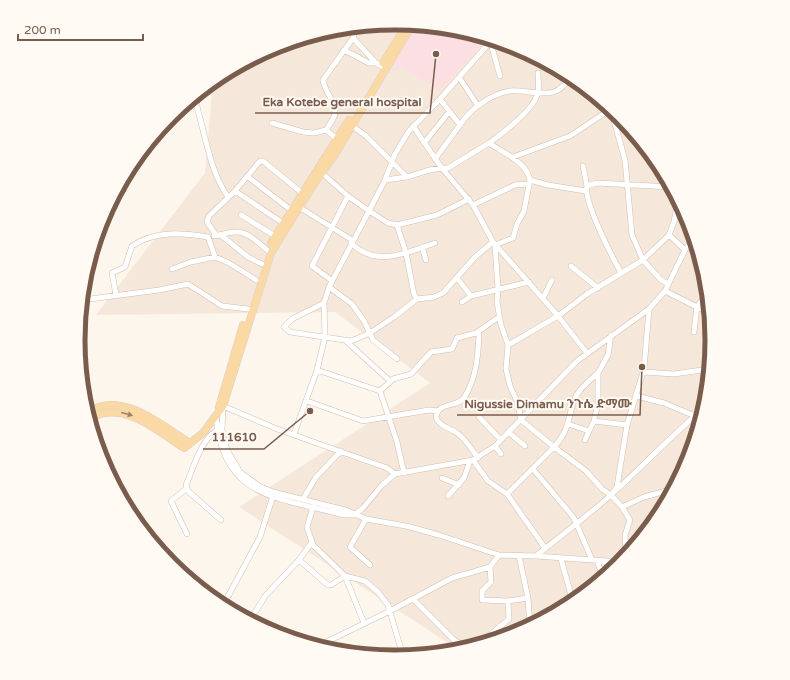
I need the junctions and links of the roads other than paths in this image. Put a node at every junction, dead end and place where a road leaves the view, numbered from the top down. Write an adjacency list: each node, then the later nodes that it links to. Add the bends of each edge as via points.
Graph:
1 (403, 30): 8 (main road)
2 (408, 31): 8 (main road)
3 (355, 33): 4 (street)
4 (353, 38): 7 (street); 8 (street)
5 (487, 44): 11 (street)
6 (491, 45): 10 (street)
7 (344, 50): 8 (street, via 369,63); 24 (street, via 323,80 335,114)
8 (381, 66): 21 (main road); 25 (main road)
9 (538, 73): 13 (street)
10 (500, 76)
11 (459, 77): 14 (street); 16 (street)
12 (565, 81): 13 (street, via 550,94)
13 (538, 93): 16 (street, via 509,91); 27 (street, via 522,116)
14 (440, 99): 17 (street); 23 (street)
15 (196, 102): 44 (street, via 221,187)
16 (478, 106): 22 (street)
17 (449, 112): 22 (street); 26 (street)
18 (605, 113): 28 (street, via 570,136)
19 (615, 122): 38 (street)
20 (272, 123): 24 (street, via 303,132)
21 (351, 125): 30 (street, via 366,136); 33 (main road)
22 (460, 125): 29 (street)
23 (413, 126): 26 (street); 30 (street)
24 (326, 130): 25 (street)
25 (338, 140): 42 (main road)
26 (424, 143): 29 (street)
27 (489, 143): 28 (street); 32 (street, via 457,164 448,168)
28 (513, 157): 37 (street, via 523,167)
29 (435, 159): 32 (street)
30 (392, 163): 35 (street); 36 (street)
31 (583, 166): 40 (street)
32 (441, 167): 35 (street); 45 (street)
33 (322, 173): 43 (street); 47 (main road)
34 (248, 177): 41 (street); 42 (street, via 259,162 263,161); 48 (street)
35 (407, 178): 36 (street)
36 (385, 180): 50 (street)
37 (529, 182): 40 (street); 46 (street, via 515,185); 61 (street, via 526,204 513,238)
38 (629, 185): 39 (street); 40 (street, via 597,183); 69 (street, via 632,235)
39 (664, 187)
40 (587, 188): 73 (street, via 607,247)
41 (235, 191): 44 (street); 52 (street)
42 (302, 192): 48 (main road)
43 (348, 196): 50 (street); 54 (street)
44 (228, 197): 56 (street, via 208,219 208,224)
45 (469, 199): 46 (street); 53 (street, via 437,215)
46 (472, 204): 61 (street)
47 (300, 207): 54 (street); 65 (main road)
48 (292, 210): 52 (main road)
49 (676, 210): 55 (street)
50 (369, 211): 53 (street, via 388,223); 59 (street)
51 (241, 214): 57 (street)
52 (283, 223): 57 (main road)
53 (398, 225): 66 (street)
54 (331, 228): 59 (street); 76 (street, via 312,266)
55 (669, 235): 64 (street); 69 (street)
56 (219, 236): 58 (street); 65 (street, via 234,232 244,233); 70 (street)
57 (275, 236): 65 (main road)
58 (208, 237): 67 (street); 84 (street, via 171,233 133,244 125,267 112,273)
59 (351, 241): 66 (street, via 358,250 368,255 393,256); 76 (street)
60 (436, 243): 63 (street)
61 (494, 244): 74 (street, via 474,257); 78 (street); 82 (street)
62 (690, 244): 64 (street)
63 (422, 248): 66 (street); 68 (street)
64 (685, 250): 79 (street)
65 (269, 252): 70 (main road); 115 (main road)
66 (406, 253): 88 (street)
67 (215, 257): 72 (street); 75 (street)
68 (426, 260)
69 (643, 260): 73 (street); 79 (street)
70 (262, 264): 75 (main road)
71 (571, 266): 81 (street)
72 (172, 269)
73 (621, 273): 81 (street)
74 (457, 278): 85 (street); 88 (street, via 439,296)
75 (256, 280): 93 (main road)
76 (331, 280): 80 (street)
77 (552, 280): 86 (street)
78 (529, 282): 82 (street); 86 (street)
79 (668, 284): 83 (street)
80 (329, 287): 90 (street); 99 (street, via 352,304)
81 (598, 288): 96 (street)
82 (498, 289): 85 (street); 97 (street)
83 (665, 291): 92 (street); 94 (street)
84 (116, 295): 87 (street); 93 (street, via 188,284 222,306)
85 (471, 296): 91 (street)
86 (543, 298): 96 (street)
87 (88, 299)
88 (417, 299): 99 (street)
89 (702, 300): 92 (street)
90 (324, 302): 102 (street); 102 (street, via 292,319 284,327 290,332)
91 (462, 302)
92 (697, 307): 95 (street); 98 (street)
93 (248, 309): 118 (main road)
94 (649, 309): 101 (street); 109 (street)
95 (703, 311)
96 (558, 316): 104 (street); 105 (street)
97 (499, 317): 100 (street); 104 (street)
98 (694, 332)
99 (370, 333): 103 (street); 106 (street, via 378,344)
100 (476, 333): 111 (street, via 457,338 452,349 430,352 411,374); 117 (street, via 479,335 478,358 473,378 463,399)
101 (612, 335): 105 (street); 110 (street, via 608,355)
102 (325, 337): 103 (street); 107 (street)
103 (346, 341): 111 (street)
104 (508, 345): 123 (street, via 507,373)
105 (587, 353): 123 (street)
106 (397, 359)
107 (317, 370): 112 (street); 114 (street)
108 (703, 370): 109 (street, via 674,374)
109 (644, 372): 113 (street)
110 (598, 373): 124 (street, via 598,403); 125 (street, via 577,395)
111 (390, 381): 112 (street)
112 (380, 390): 122 (street)
113 (637, 396): 120 (street, via 664,403); 126 (street)
114 (307, 401): 122 (street, via 363,421); 130 (street)
115 (224, 406): 118 (main road); 130 (street); 150 (street, via 222,430 233,461 248,480)
116 (93, 410): 133 (main road, via 108,405 139,411)
117 (438, 411): 122 (street, via 429,410); 139 (street, via 436,418 441,425 456,432)
118 (216, 415): 127 (street); 133 (main road, via 203,433)
119 (95, 416): 133 (main road, one-way to 133, via 110,412 139,418)
120 (695, 416): 148 (street)
121 (479, 417): 131 (street)
122 (389, 418): 141 (street)
123 (521, 420): 129 (street); 136 (street)
124 (594, 421): 126 (street); 128 (street)
125 (568, 424): 128 (street); 136 (street)
126 (628, 425): 148 (street, via 617,487)
127 (217, 430): 145 (street, via 205,443); 149 (street, via 223,452 238,477 250,486)
128 (589, 431): 132 (street)
129 (508, 432): 131 (street); 135 (street)
130 (294, 434): 137 (street)
131 (501, 440): 134 (street)
132 (585, 440)
133 (187, 445)
134 (495, 446): 138 (street); 139 (street)
135 (524, 446)
136 (554, 447): 140 (street); 148 (street, via 586,471)
137 (341, 450): 142 (street, via 387,468); 152 (street, via 316,477)
138 (501, 454)
139 (474, 460): 141 (street); 144 (street); 147 (street, via 488,481)
140 (533, 469): 147 (street); 158 (street)
141 (404, 473): 142 (street)
142 (395, 474): 155 (street)
143 (442, 478): 144 (street)
144 (459, 485): 151 (street)
145 (187, 488): 157 (street); 159 (street, via 171,501)
146 (665, 491): 154 (street)
147 (507, 494): 162 (street)
148 (611, 495): 154 (street); 158 (street)
149 (272, 496): 150 (street); 177 (street, via 260,537)
150 (279, 496): 152 (street); 153 (street)
151 (448, 496)
152 (303, 499): 155 (street, via 345,510)
153 (313, 507): 155 (street); 160 (street, via 307,527)
154 (622, 507): 161 (street, via 630,520 625,535)
155 (354, 515): 156 (street)
156 (366, 519): 163 (street, via 406,526); 170 (street, via 350,545)
157 (221, 520)
158 (576, 523): 162 (street); 168 (street)
159 (187, 534)
160 (312, 542): 167 (street); 173 (street)
161 (626, 547)
162 (545, 548): 165 (street)
163 (499, 555): 164 (street); 171 (street)
164 (519, 556): 165 (street); 175 (street)
165 (536, 556): 166 (street)
166 (561, 559): 168 (street); 174 (street)
167 (299, 560): 173 (street, via 330,585); 180 (street, via 266,595)
168 (594, 560): 169 (street); 172 (street)
169 (612, 561)
170 (370, 565)
171 (490, 567): 176 (street, via 452,578); 178 (street, via 491,582 482,591 482,600)
172 (600, 572)
173 (345, 576): 179 (street, via 371,586 388,604); 182 (street)
174 (571, 595)
175 (528, 598): 178 (street); 181 (street)
176 (414, 599): 179 (street); 185 (street)
177 (226, 600)
178 (508, 602): 183 (street, via 509,620)
179 (390, 611): 182 (street); 186 (street)
180 (253, 615)
181 (530, 619)
182 (364, 623): 184 (street)
183 (490, 635)
184 (326, 642)
185 (459, 643)
186 (401, 650)

